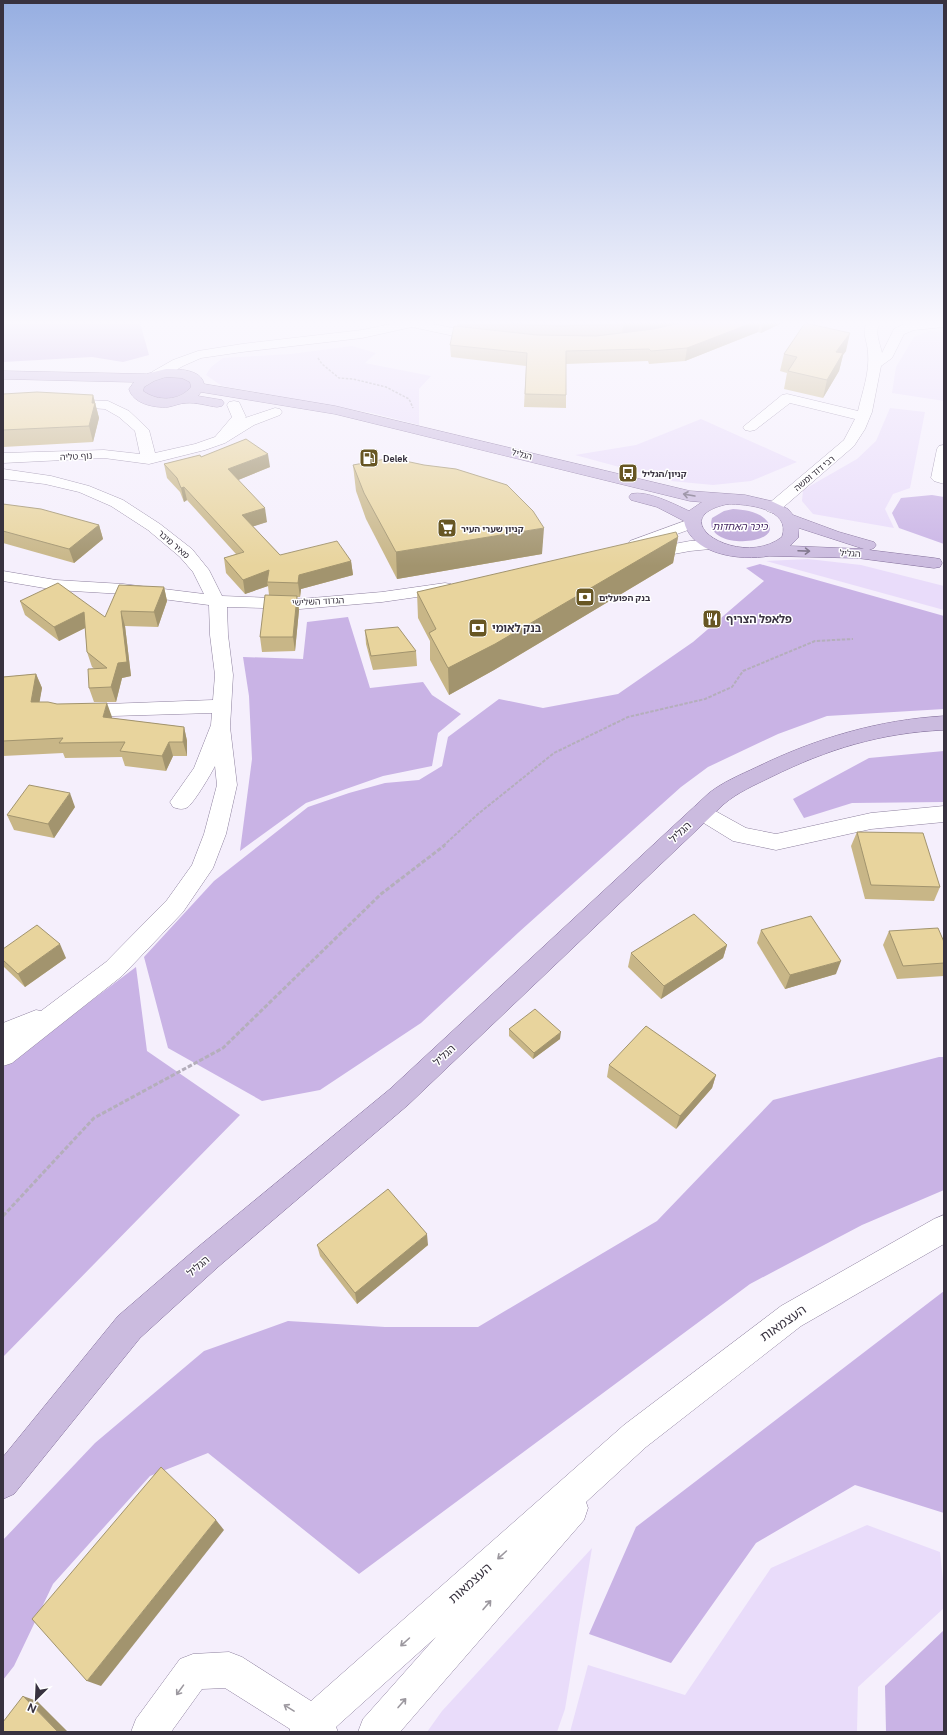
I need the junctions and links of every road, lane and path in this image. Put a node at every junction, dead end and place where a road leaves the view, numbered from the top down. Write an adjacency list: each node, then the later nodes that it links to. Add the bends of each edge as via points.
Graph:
1 (88, 404): 16 (street, via 108,405 124,414 142,430)
2 (227, 404): 8 (main road, הגליל)
3 (304, 404): 12 (main road, הגליל)
4 (411, 404): 12 (path)
5 (779, 404): 11 (street)
6 (810, 404): 10 (street)
7 (866, 404): 10 (street, רבי דוד ומשה)
8 (234, 405): 9 (main road, הגליל); 13 (street, נוף טליה, via 239,418)
9 (274, 412): 13 (street, נוף טליה, via 249,422); 22 (main road, הגליל, via 418,437 539,468 663,504)
10 (863, 418): 20 (street, רבי דוד ומשה, via 850,443)
11 (750, 427)
12 (423, 431): 19 (main road, הגליל, one-way to 12, via 690,496)
13 (220, 440): 16 (street, נוף טליה)
14 (944, 449): 18 (street, via 939,478)
15 (3, 458): 16 (street, נוף טליה, via 104,454)
16 (149, 458)
17 (3, 474): 28 (street, מאיר מיבר, via 46,479 84,489 117,503 154,527 186,553 201,570)
18 (944, 479)
19 (728, 499): 20 (main road, הגליל, via 759,502); 22 (main road, via 702,506 695,513)
20 (773, 508): 21 (main road, הגליל)
21 (786, 518): 24 (main road, via 792,532 788,540 779,547); 25 (main road, הגליל, via 833,535)
22 (693, 521): 23 (main road, הגליל, via 695,531); 23 (street, via 625,553)
23 (714, 545): 24 (main road, הגליל, via 735,552)
24 (765, 552): 25 (main road, הגליל, one-way to 25, via 857,553)
25 (939, 564)
26 (3, 576): 28 (street, הגדוד השלישי, via 56,585 123,589)
27 (460, 586): 28 (street, הגדוד השלישי, via 382,597 300,604)
28 (216, 601): 31 (street, מאיר מיבר, via 224,675)
29 (853, 639): 39 (path, via 815,641 743,671 732,687 704,699 628,717 554,753 381,894 223,1048 94,1118)
30 (62, 711): 31 (street)
31 (221, 716): 33 (street, מאיר מיבר, via 203,770); 36 (street, via 227,785 202,868 175,906 114,969)
32 (944, 723): 34 (main road, הגליל, via 921,723 877,730 810,750 726,791)
33 (180, 802)
34 (701, 812): 35 (street, via 741,835 776,842 871,821); 42 (main road, הגליל, via 399,1097 208,1257 129,1327)
35 (944, 814)
36 (63, 1009): 37 (street); 38 (street)
37 (3, 1034)
38 (3, 1055)
39 (3, 1216)
40 (944, 1229): 41 (street, העצמאות, via 791,1316)
41 (635, 1436): 43 (street, העצמאות, one-way to 43); 45 (street, העצמאות, one-way to 41)
42 (3, 1483)
43 (313, 1729): 44 (street, one-way to 44, via 229,1670 193,1672)
44 (149, 1732)
45 (376, 1732)

